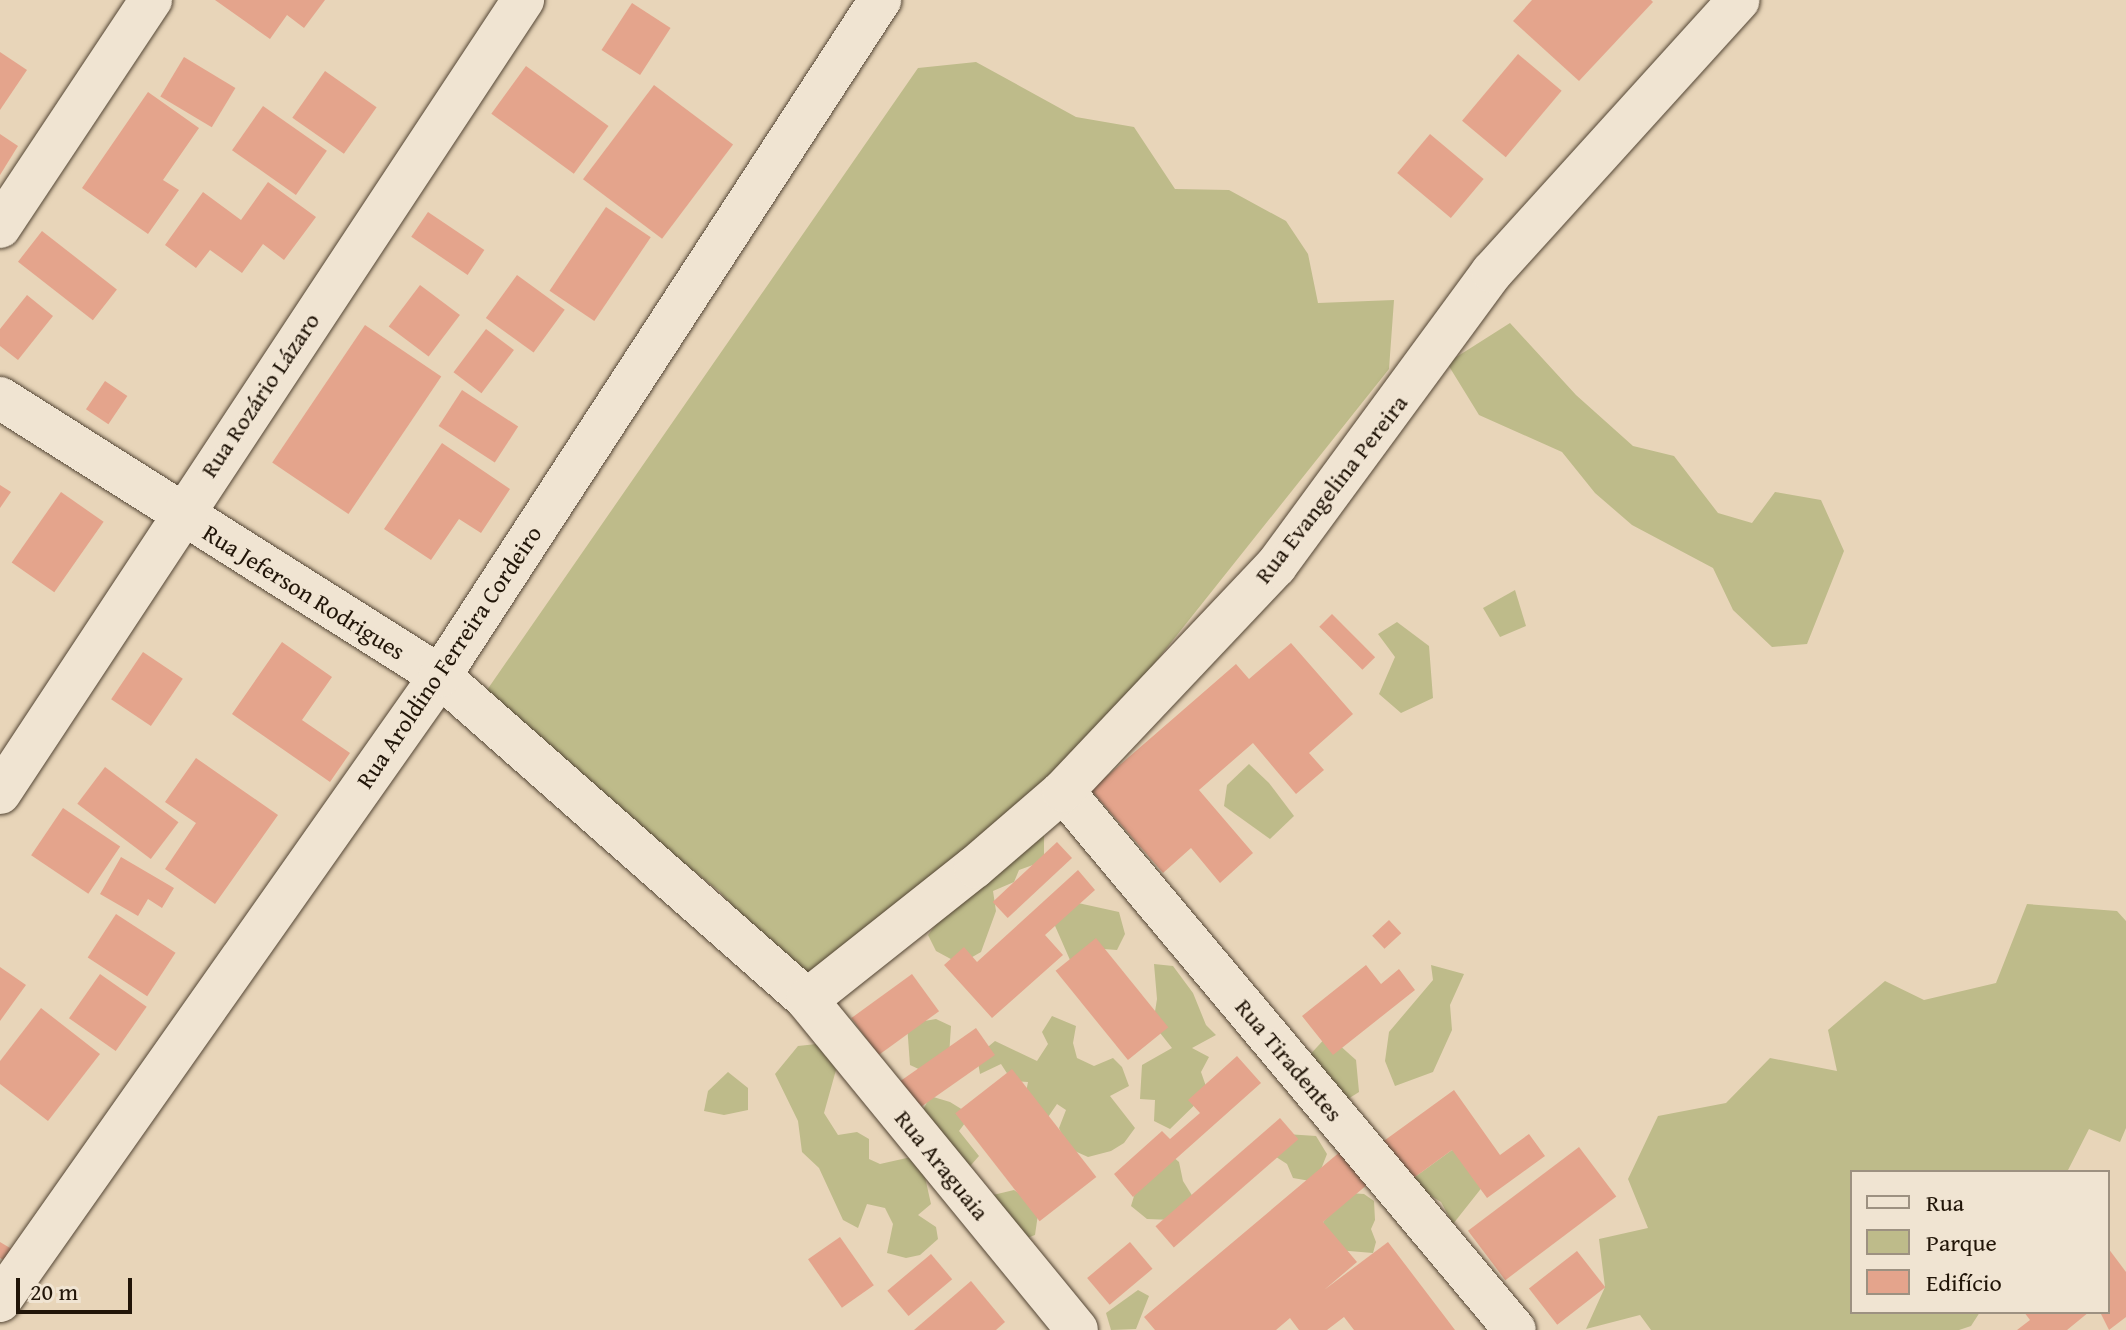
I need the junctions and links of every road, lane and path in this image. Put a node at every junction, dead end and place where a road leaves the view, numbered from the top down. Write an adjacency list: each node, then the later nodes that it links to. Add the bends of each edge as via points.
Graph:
1 (151, 0): 5 (street)
2 (523, 0): 7 (street, Rua Rozário Lázaro)
3 (880, 0): 8 (street, Rua Aroldino Ferreira Cordeiro)
4 (1739, 0): 9 (street, Rua Evangelina Pereira, via 1492,272 1276,566)
5 (0, 227)
6 (0, 398): 7 (street, Rua Jeferson Rodrigues)
7 (180, 515): 8 (street, Rua Jeferson Rodrigues); 10 (street, Rua Rozário Lázaro)
8 (440, 676): 11 (street, Rua Jeferson Rodrigues); 12 (street, Rua Aroldino Ferreira Cordeiro)
9 (1063, 791): 11 (street, Rua Evangelina Pereira); 14 (street, Rua Tiradentes)
10 (0, 793)
11 (807, 1000): 13 (street, Rua Araguaia)
12 (0, 1301)
13 (1077, 1330)
14 (1515, 1330)

